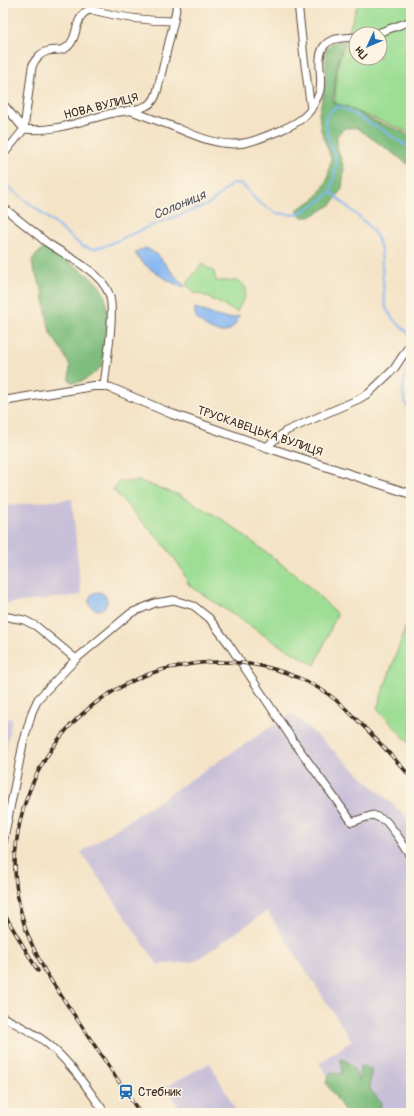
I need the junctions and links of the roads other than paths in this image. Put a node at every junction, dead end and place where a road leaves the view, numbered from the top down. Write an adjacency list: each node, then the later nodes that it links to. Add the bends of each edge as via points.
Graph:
1 (177, 3): 3 (street, НОВА ВУЛИЦЯ)
2 (298, 3): 8 (street)
3 (174, 21): 9 (street, НОВА ВУЛИЦЯ, via 154,100 144,107); 10 (street, via 148,21 86,11 79,20 70,45 61,50 48,50 34,62)
4 (411, 21): 5 (street)
5 (388, 29)
6 (348, 38): 8 (street, via 336,39 324,46 320,60 320,91)
7 (3, 104): 10 (street)
8 (311, 109): 9 (street, via 292,125 245,143 230,144 209,141)
9 (129, 110): 10 (street, НОВА ВУЛИЦЯ, via 53,129)
10 (24, 129): 11 (street)
11 (3, 155)
12 (3, 207): 14 (street, via 90,271 105,287 111,302 111,322)
13 (411, 342): 16 (street, via 394,369 369,393 286,431)
14 (104, 386): 15 (street, ТРУСКАВЕЦЬКА ВУЛИЦЯ); 16 (street, ТРУСКАВЕЦЬКА ВУЛИЦЯ, via 172,414)
15 (3, 401)
16 (266, 447): 17 (street, ТРУСКАВЕЦЬКА ВУЛИЦЯ)
17 (411, 494)
18 (3, 616): 19 (street, via 24,620 36,626)
19 (76, 659): 20 (street, via 38,699 32,712 18,765); 21 (street, via 131,613 155,603 174,600 194,606 209,618 228,643 294,742 352,822 373,815 386,821)
20 (3, 843)
21 (411, 856)
22 (3, 1017): 23 (street, via 55,1050)
23 (105, 1113)

